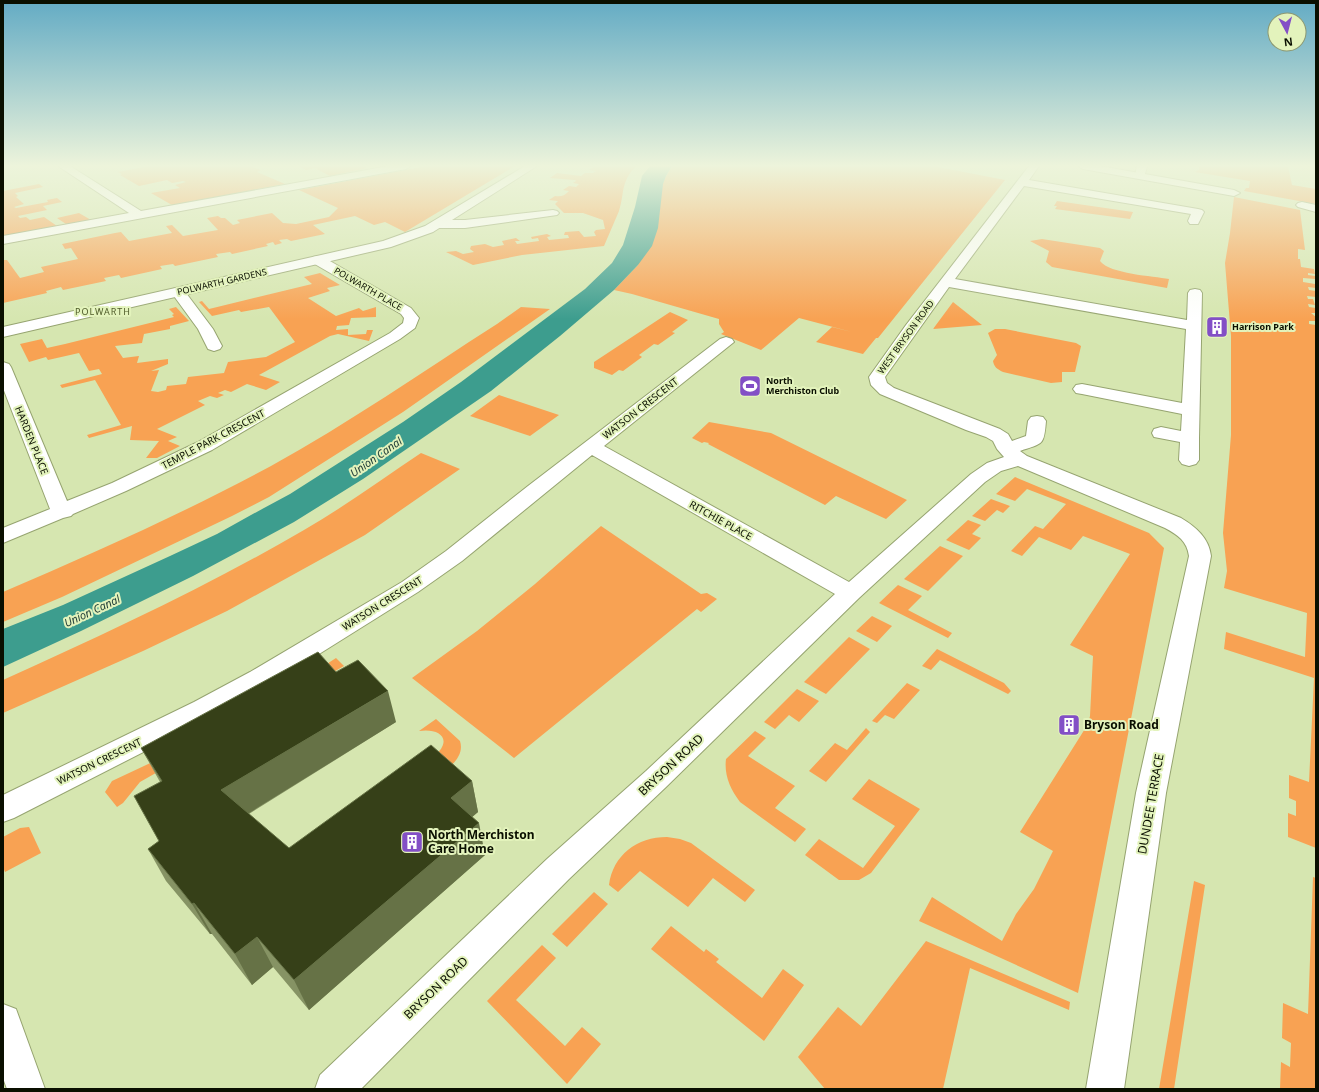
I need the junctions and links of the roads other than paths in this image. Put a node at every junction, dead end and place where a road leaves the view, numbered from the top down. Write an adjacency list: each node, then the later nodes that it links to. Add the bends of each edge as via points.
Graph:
1 (128, 217): 8 (street)
2 (449, 217): 7 (street, POLWARTH GARDENS)
3 (527, 217): 7 (street, via 465,224)
4 (995, 217): 10 (street, WEST BRYSON ROAD)
5 (1196, 217): 6 (street)
6 (1194, 222)
7 (438, 224): 9 (street, POLWARTH GARDENS, via 424,232 394,242)
8 (3, 240)
9 (318, 260): 11 (street, POLWARTH GARDENS); 13 (street, POLWARTH PLACE, via 406,311)
10 (946, 282): 14 (street, via 1011,295 1071,302 1113,313); 25 (street, WEST BRYSON ROAD, via 911,328 877,380 882,388 891,393 957,416 993,433 1001,438)
11 (178, 292): 15 (street, POLWARTH GARDENS); 17 (street)
12 (1200, 299): 14 (street)
13 (412, 321): 27 (street, TEMPLE PARK CRESCENT, via 395,336 204,446)
14 (1194, 326): 20 (street)
15 (3, 332)
16 (726, 342): 24 (street, WATSON CRESCENT)
17 (214, 346)
18 (3, 367): 27 (street, HARDEN PLACE, via 58,505)
19 (1082, 389): 20 (street)
20 (1191, 410): 23 (street)
21 (1037, 422): 25 (street, via 1034,439)
22 (1161, 433): 23 (street)
23 (1190, 438): 26 (street)
24 (591, 446): 30 (street, RITCHIE PLACE); 31 (street, WATSON CRESCENT, via 454,556 410,587 259,679)
25 (1013, 455): 28 (street, WEST BRYSON ROAD, via 1146,506); 30 (street, BRYSON ROAD, via 1009,461 978,478)
26 (1190, 460)
27 (64, 512): 29 (street, TEMPLE PARK CRESCENT)
28 (1181, 528): 35 (street, DUNDEE TERRACE, via 1196,543 1200,556 1151,793)
29 (3, 536)
30 (851, 593): 34 (street, BRYSON ROAD, via 558,869)
31 (3, 809)
32 (3, 1022): 33 (street)
33 (26, 1089)
34 (334, 1089)
35 (1105, 1089)

